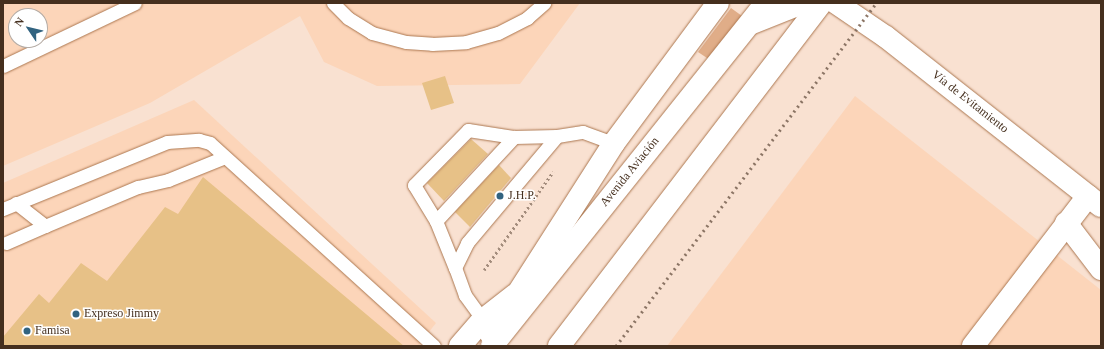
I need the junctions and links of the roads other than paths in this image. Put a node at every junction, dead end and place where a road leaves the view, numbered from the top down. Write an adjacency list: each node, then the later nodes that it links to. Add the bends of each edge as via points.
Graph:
1 (135, 3): 10 (lane)
2 (333, 3): 3 (lane, via 348,18 372,33 406,42 432,44 466,42 498,33 527,18)
3 (544, 3)
4 (718, 3): 13 (main road, Avenida Aviación)
5 (766, 3): 9 (main road, Avenida Aviación)
6 (802, 3): 9 (main road)
7 (821, 3): 29 (main road)
8 (836, 3): 15 (main road, Vía de Evitamiento, via 886,37)
9 (748, 26): 26 (main road, Avenida Aviación)
10 (3, 66)
11 (557, 136): 12 (lane); 13 (lane, via 583,132); 22 (lane, via 467,243)
12 (514, 137): 18 (lane); 18 (lane, via 468,130 414,185)
13 (614, 143): 24 (main road, Avenida Aviación)
14 (225, 157): 16 (lane, via 210,143 199,140 167,142); 20 (lane, via 168,180 138,187); 27 (lane)
15 (1095, 201): 19 (main road)
16 (10, 206): 17 (lane); 20 (lane)
17 (3, 215)
18 (436, 221): 22 (lane)
19 (1066, 223): 23 (main road); 30 (main road)
20 (45, 226): 21 (lane)
21 (6, 243)
22 (455, 268): 25 (lane, via 465,295)
23 (1101, 268)
24 (515, 295): 25 (main road); 26 (main road, Avenida Aviación)
25 (483, 320): 26 (main road); 28 (main road)
26 (493, 344)
27 (434, 346)
28 (460, 346)
29 (559, 346)
30 (972, 346)

